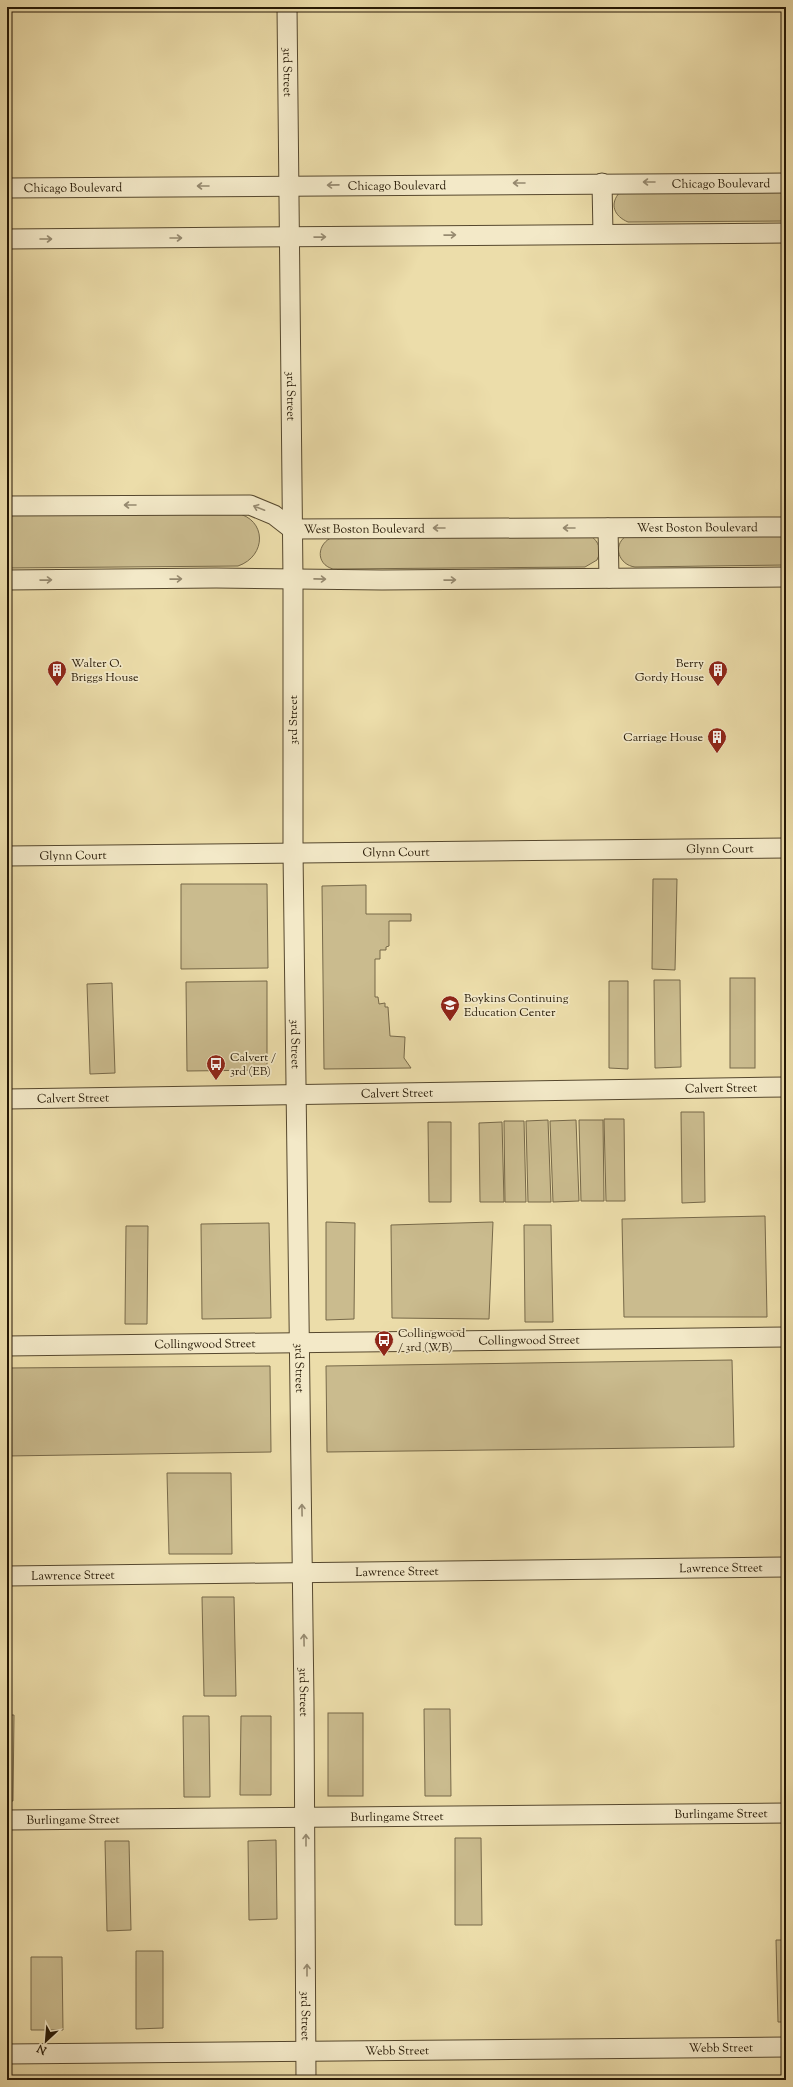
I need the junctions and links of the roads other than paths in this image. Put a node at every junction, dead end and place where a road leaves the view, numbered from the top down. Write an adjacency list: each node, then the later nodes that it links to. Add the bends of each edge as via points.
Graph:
1 (287, 7): 4 (street, 3rd Street)
2 (786, 182): 3 (street, Chicago Boulevard, one-way to 3)
3 (602, 183): 4 (street, Chicago Boulevard, one-way to 4); 7 (street)
4 (289, 186): 5 (street, Chicago Boulevard, one-way to 5); 8 (street, 3rd Street)
5 (7, 188)
6 (786, 232): 7 (street)
7 (603, 234): 8 (street, one-way to 7)
8 (290, 237): 9 (street, one-way to 8); 13 (street, 3rd Street)
9 (7, 239)
10 (7, 506): 13 (street, West Boston Boulevard, one-way to 10, via 271,513 250,504)
11 (786, 527): 12 (street, West Boston Boulevard)
12 (608, 528): 13 (street, West Boston Boulevard, one-way to 13); 15 (street)
13 (292, 529): 16 (street, 3rd Street)
14 (786, 577): 15 (street)
15 (609, 578): 16 (street, one-way to 15)
16 (293, 579): 17 (street, one-way to 16); 19 (street, 3rd Street)
17 (7, 580)
18 (786, 848): 19 (street, Glynn Court)
19 (293, 852): 20 (street, Glynn Court, via 269,855); 22 (street, 3rd Street)
20 (7, 856)
21 (786, 1087): 22 (street, Calvert Street)
22 (296, 1094): 23 (street, Calvert Street); 25 (street, 3rd Street)
23 (7, 1099)
24 (786, 1337): 25 (street, Collingwood Street)
25 (300, 1344): 26 (street, Collingwood Street); 28 (street, 3rd Street, one-way to 25)
26 (7, 1346)
27 (786, 1567): 28 (street, Lawrence Street)
28 (303, 1571): 29 (street, Lawrence Street); 31 (street, 3rd Street, one-way to 28)
29 (7, 1576)
30 (786, 1813): 31 (street, Burlingame Street)
31 (306, 1818): 32 (street, Burlingame Street); 34 (street, 3rd Street, one-way to 31)
32 (7, 1820)
33 (786, 2047): 34 (street, Webb Street)
34 (306, 2051): 35 (street, Webb Street); 36 (street, 3rd Street)
35 (7, 2054)
36 (306, 2080)

